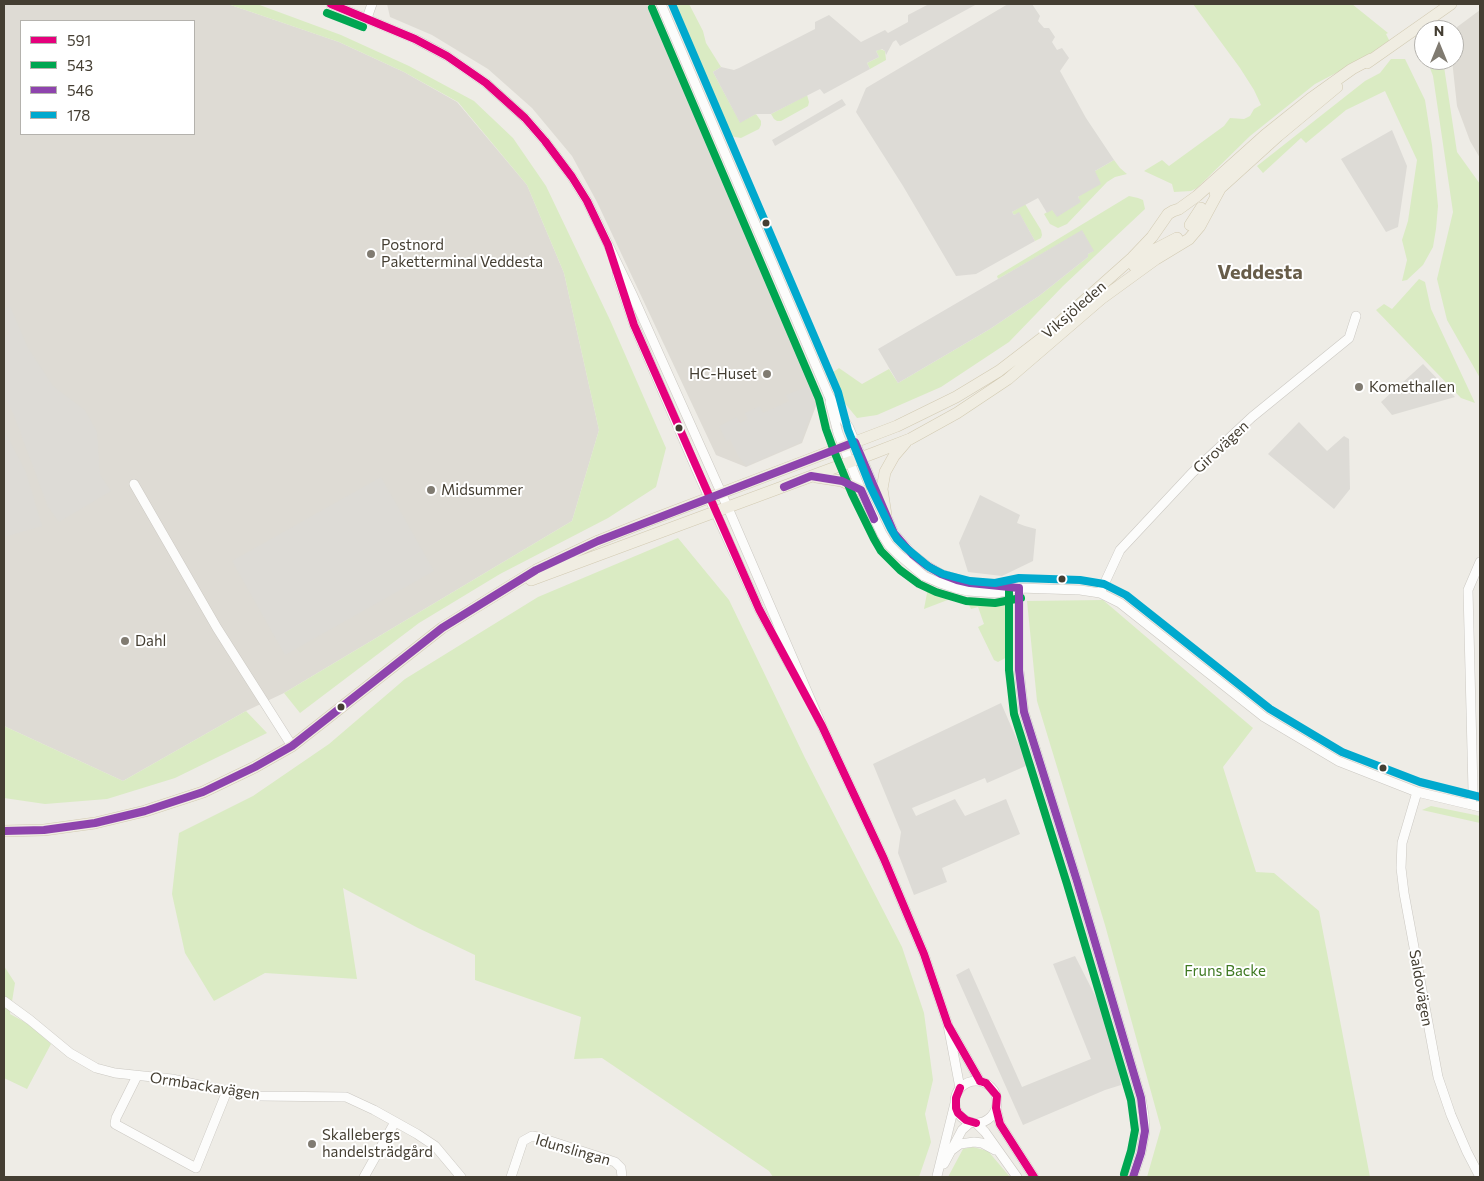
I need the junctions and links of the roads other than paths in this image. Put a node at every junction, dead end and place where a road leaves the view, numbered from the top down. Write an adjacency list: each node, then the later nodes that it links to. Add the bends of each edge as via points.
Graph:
1 (331, 4): 5 (street)
2 (372, 4): 5 (street)
3 (661, 4): 15 (street)
4 (1451, 4): 6 (main road, Viksjöleden)
5 (367, 18): 12 (street, via 415,38 447,56 486,83 525,118 572,177)
6 (1371, 59): 7 (main road, Viksjöleden); 8 (main road, Viksjöleden, via 1304,103 1210,186)
7 (1220, 189): 10 (main road, Viksjöleden, via 1204,202); 13 (main road, Viksjöleden, via 1189,239)
8 (1179, 209): 9 (main road, via 1168,214); 10 (main road, via 1188,215)
9 (1162, 223): 11 (main road, via 1165,234); 17 (main road, Viksjöleden, via 1120,269 1054,328 999,371 928,411)
10 (1190, 225): 11 (main road, via 1187,232)
11 (1177, 238): 13 (main road, Viksjöleden, via 1150,252)
12 (608, 245): 24 (street); 25 (street, via 634,325)
13 (1102, 299): 16 (main road, Viksjöleden, via 1008,379 958,413)
14 (1356, 316): 32 (street, Girovägen, via 1349,338 1252,417 1192,473 1120,550)
15 (829, 396): 17 (street); 18 (street)
16 (910, 439): 19 (main road, Viksjöleden); 28 (main road, via 885,472 882,489)
17 (855, 442): 18 (main road, Viksjöleden); 19 (street)
18 (843, 447): 20 (street); 24 (main road, Viksjöleden)
19 (862, 458): 20 (main road, Viksjöleden); 28 (street)
20 (849, 462): 21 (main road, Viksjöleden); 23 (street)
21 (811, 476): 23 (main road, via 842,481); 26 (main road, Viksjöleden)
22 (134, 484): 34 (street, via 216,628)
23 (861, 490): 31 (street, via 889,545 924,576 968,591 996,592)
24 (721, 492): 25 (main road, Viksjöleden); 26 (street)
25 (709, 497): 27 (street); 30 (main road, Viksjöleden, via 536,570)
26 (728, 508): 27 (main road, Viksjöleden); 33 (street)
27 (716, 512): 30 (main road, Viksjöleden); 33 (street, via 760,609)
28 (886, 516): 31 (street, via 894,533 912,554 941,574 966,582)
29 (1480, 562): 36 (street, via 1468,590)
30 (508, 588): 34 (main road, Viksjöleden, via 442,628)
31 (1019, 588): 32 (street); 57 (street, via 1019,670 1024,712 1141,1098 1145,1131)
32 (1100, 593): 35 (street, via 1120,603 1264,717 1338,761)
33 (822, 726): 39 (street, via 884,859 924,954)
34 (292, 746): 37 (main road, Viksjöleden, via 203,792 145,811 44,830)
35 (1417, 792): 36 (street); 58 (street, Saldovägen, via 1402,844 1404,893 1438,1077 1466,1152)
36 (1476, 806)
37 (4, 831)
38 (4, 1001): 40 (street, Ormbackavägen, via 70,1053 96,1068)
39 (948, 1025): 41 (street); 42 (street)
40 (137, 1076): 43 (street, Ormbackavägen, via 172,1079); 43 (street, via 115,1124 196,1168)
41 (980, 1081): 42 (street, via 969,1082); 45 (street, via 994,1091)
42 (960, 1088): 44 (street)
43 (227, 1091): 46 (street, Ormbackavägen, via 260,1096 346,1097)
44 (955, 1103): 47 (street, via 958,1113); 54 (street)
45 (996, 1108): 47 (street, via 991,1117); 56 (street, via 1000,1124)
46 (395, 1122): 50 (street); 51 (street, Ormbackavägen, via 435,1146)
47 (974, 1123): 48 (street, via 962,1130); 49 (street)
48 (952, 1150): 49 (street, via 967,1142 982,1143); 54 (street)
49 (1001, 1154): 55 (street)
50 (364, 1177)
51 (461, 1177)
52 (511, 1177): 53 (street, Idunslingan, via 523,1141 532,1136 615,1162 621,1168)
53 (622, 1177)
54 (937, 1177)
55 (1017, 1177)
56 (1034, 1177)
57 (1133, 1177)
58 (1480, 1177)

